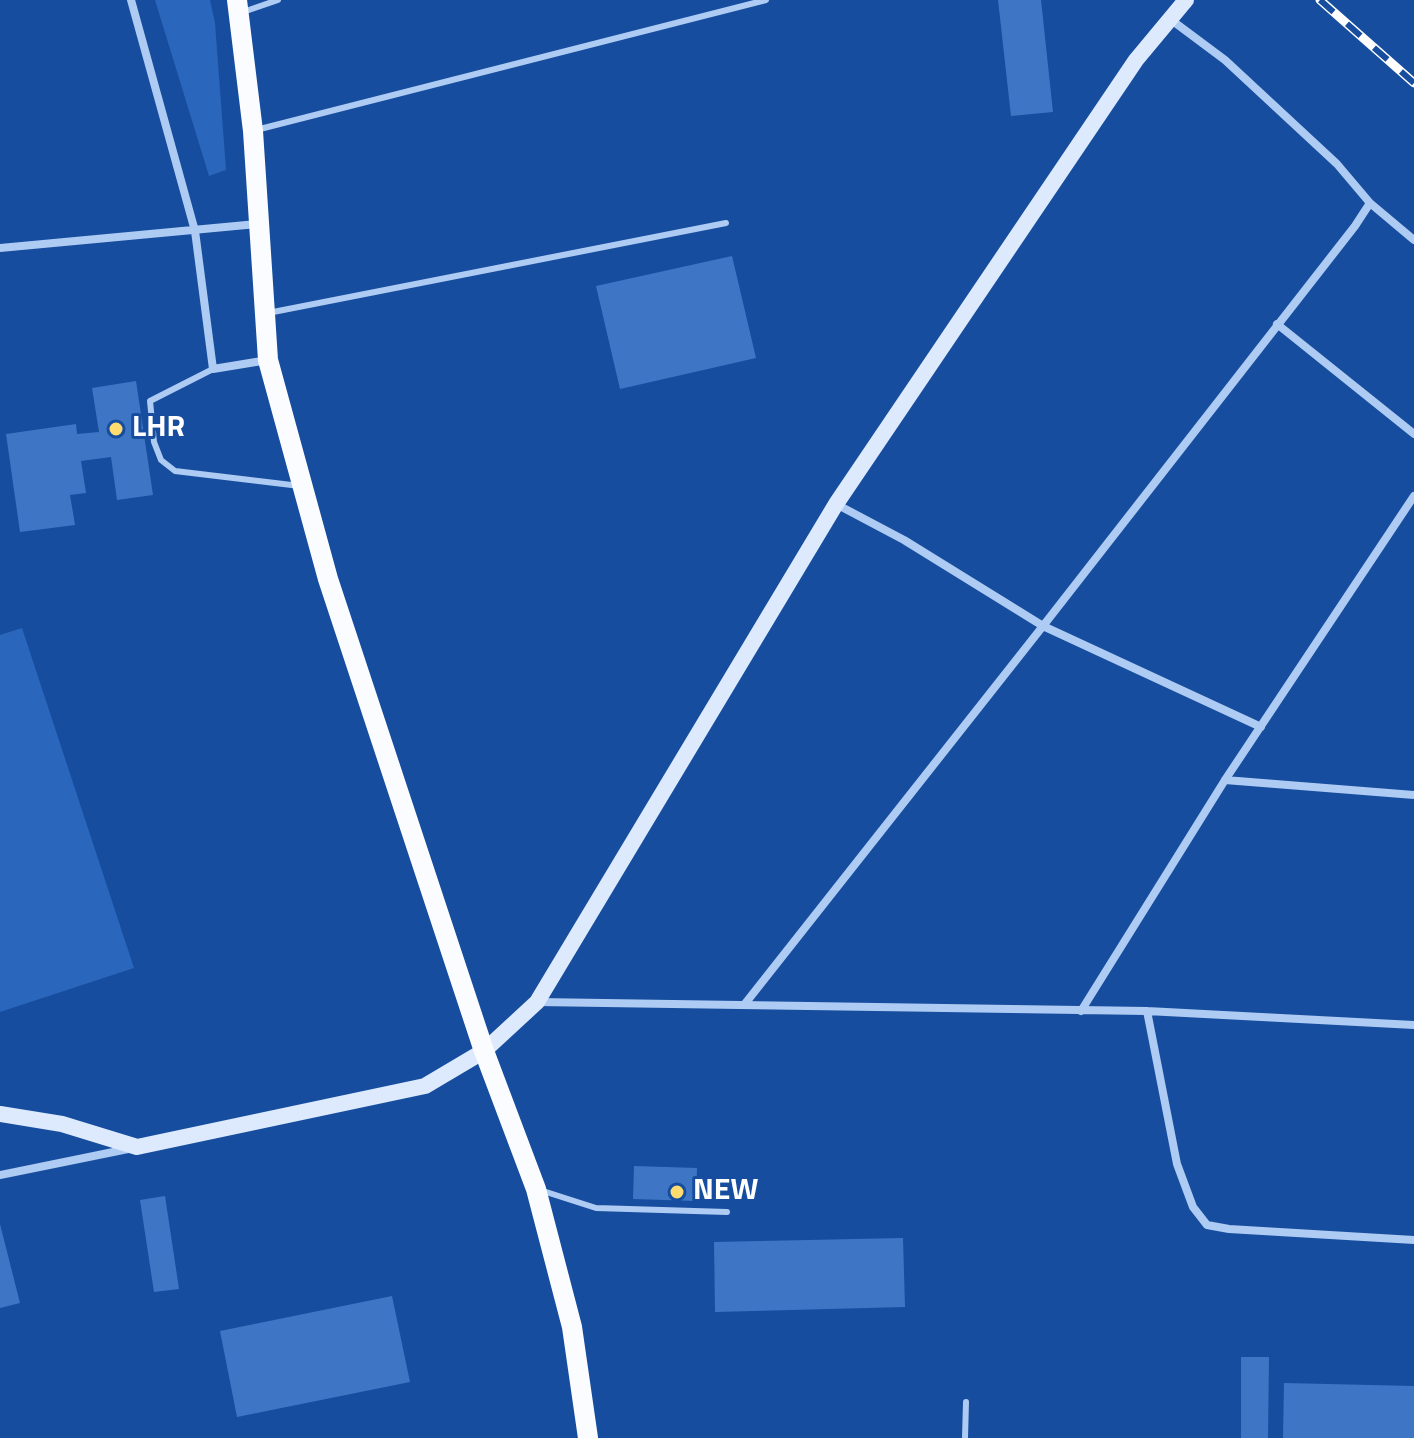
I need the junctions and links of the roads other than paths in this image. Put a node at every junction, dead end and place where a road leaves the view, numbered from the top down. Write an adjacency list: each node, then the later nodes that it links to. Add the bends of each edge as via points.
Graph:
1 (131, 0): 11 (street)
2 (278, 0): 5 (lane)
3 (766, 0): 7 (lane)
4 (1186, 0): 6 (street)
5 (238, 7): 7 (main road)
6 (1170, 19): 8 (street, via 1225,60 1337,164); 21 (street, via 1130,69)
7 (253, 131): 10 (main road)
8 (1370, 203): 12 (street); 15 (street)
9 (726, 223): 14 (lane)
10 (257, 224): 11 (street); 14 (main road)
11 (195, 231): 13 (street); 17 (street)
12 (1414, 240)
13 (0, 248)
14 (265, 313): 16 (main road)
15 (1277, 324): 18 (street); 22 (street)
16 (268, 360): 17 (street); 19 (main road)
17 (213, 369): 19 (lane, via 150,401 161,460 175,471)
18 (1414, 434)
19 (303, 487): 31 (main road, via 328,579)
20 (1414, 496): 23 (street)
21 (836, 504): 22 (street); 26 (street)
22 (1043, 626): 23 (street); 27 (street)
23 (1261, 727): 24 (street)
24 (1225, 780): 25 (street); 28 (street)
25 (1414, 795)
26 (537, 1002): 27 (street); 31 (street)
27 (744, 1005): 28 (street)
28 (1081, 1011): 29 (street)
29 (1147, 1011): 30 (street); 37 (street, via 1177,1164 1193,1207 1207,1225)
30 (1414, 1025)
31 (484, 1051): 33 (street, via 425,1086); 35 (main road)
32 (0, 1114): 33 (street, via 62,1124)
33 (137, 1147): 34 (street)
34 (0, 1175)
35 (536, 1189): 36 (lane, via 596,1208); 39 (main road, via 572,1327)
36 (727, 1212)
37 (1414, 1240)
38 (966, 1402): 40 (lane)
39 (588, 1438)
40 (965, 1438)

